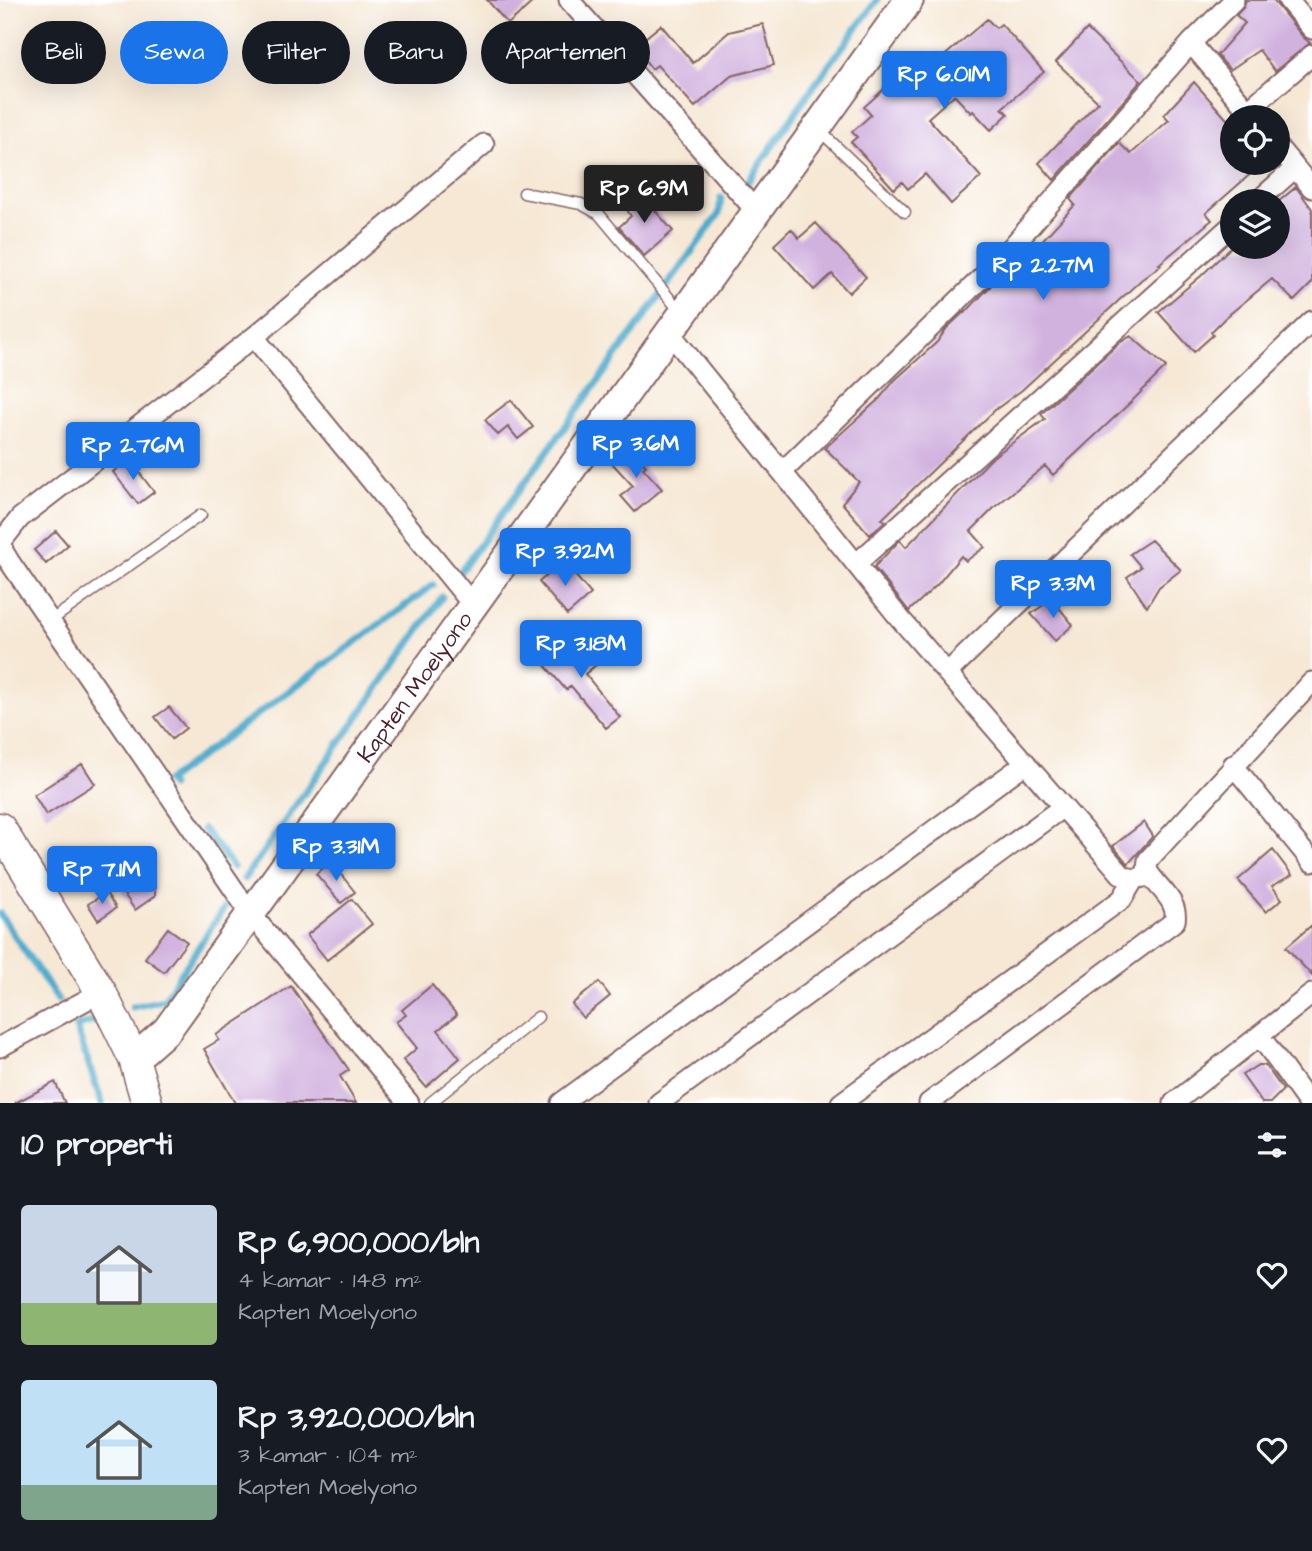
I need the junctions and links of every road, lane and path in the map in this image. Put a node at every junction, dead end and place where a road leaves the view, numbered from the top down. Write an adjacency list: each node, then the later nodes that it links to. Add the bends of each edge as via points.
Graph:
1 (569, 0): 17 (street)
2 (909, 0): 10 (street, Kapten Moelyono)
3 (1234, 0): 6 (street)
4 (1288, 0): 5 (street)
5 (1312, 29)
6 (1191, 43): 8 (street); 23 (street, via 1002,258)
7 (1312, 55): 9 (street)
8 (1243, 105)
9 (1259, 105)
10 (816, 127): 17 (street, Kapten Moelyono); 18 (lane)
11 (484, 144): 22 (street)
12 (1290, 162): 13 (street)
13 (1295, 168): 14 (street); 15 (street)
14 (1312, 188)
15 (1271, 189)
16 (524, 193): 21 (lane, via 581,204 599,214)
17 (757, 212): 21 (street, Kapten Moelyono)
18 (905, 212)
19 (1220, 236): 26 (street)
20 (1312, 321): 29 (street)
21 (676, 323): 23 (street); 27 (street, Kapten Moelyono)
22 (254, 337): 25 (street, via 20,518); 27 (street)
23 (782, 472): 26 (street)
24 (201, 515): 28 (lane)
25 (1, 540): 28 (street, via 9,561)
26 (856, 564): 29 (street)
27 (472, 604): 37 (street, Kapten Moelyono)
28 (50, 621): 37 (street)
29 (947, 673): 31 (street)
30 (1312, 682): 32 (street)
31 (1026, 764): 33 (street); 47 (street)
32 (1233, 765): 35 (street); 36 (street, via 1148,860)
33 (1063, 807): 36 (street, via 1121,874); 48 (street)
34 (0, 828): 38 (main road)
35 (1312, 862)
36 (1142, 877): 49 (street, via 1122,899); 50 (street, via 1173,903 1176,911 1171,925)
37 (250, 913): 43 (street, Kapten Moelyono, via 167,1030); 45 (street)
38 (101, 992): 42 (street); 43 (main road)
39 (1312, 993): 41 (street)
40 (538, 1017): 46 (lane)
41 (1260, 1036): 51 (street); 52 (street)
42 (0, 1047)
43 (134, 1059): 44 (main road)
44 (146, 1103)
45 (410, 1103)
46 (430, 1103)
47 (561, 1103)
48 (659, 1103)
49 (841, 1103)
50 (929, 1103)
51 (1174, 1103)
52 (1308, 1103)

